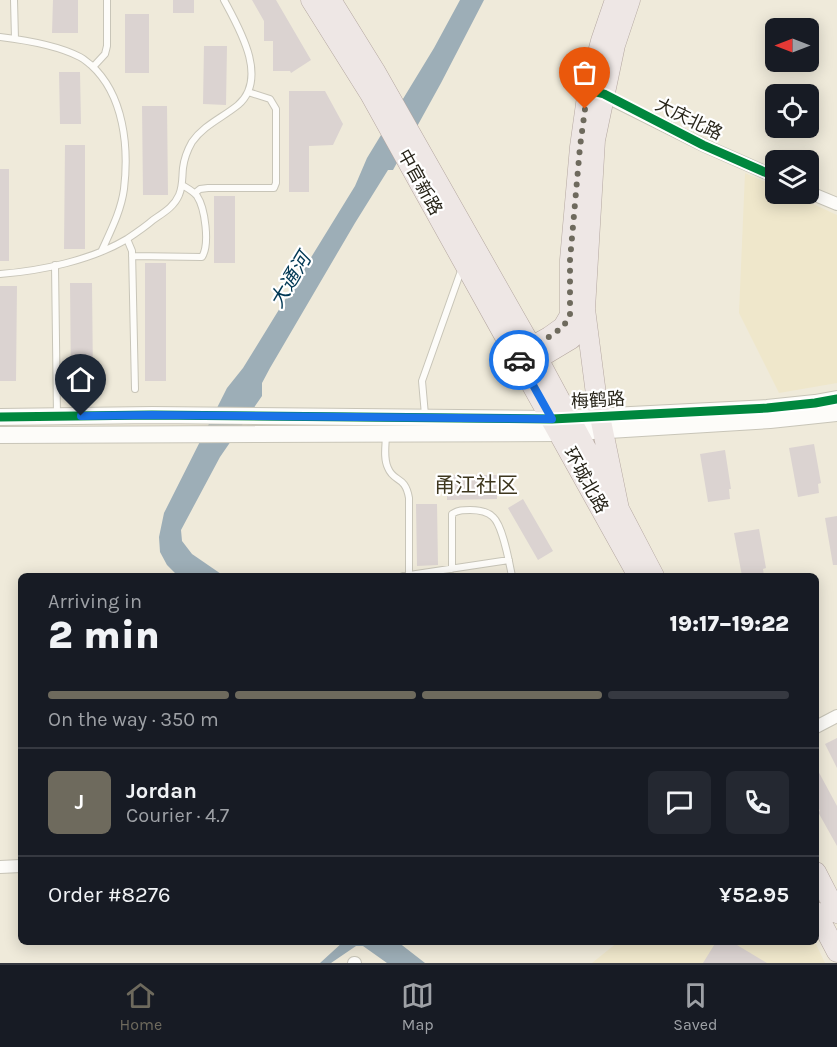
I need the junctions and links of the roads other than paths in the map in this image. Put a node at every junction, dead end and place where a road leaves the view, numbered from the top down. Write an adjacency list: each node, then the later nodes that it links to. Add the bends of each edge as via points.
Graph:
1 (14, 0): 9 (lane)
2 (107, 0): 10 (lane, via 107,46)
3 (224, 0): 11 (lane, via 248,55 252,77)
4 (311, 0): 21 (main road, 中官新路, via 370,94)
5 (332, 0): 25 (main road, 中官新路, via 412,137)
6 (615, 0): 12 (main road, 环城北路, via 601,41)
7 (630, 0): 12 (main road, 环城北路)
8 (0, 37): 9 (lane)
9 (15, 39): 10 (lane, via 82,57)
10 (93, 67): 19 (lane, via 111,91 122,120 126,158 124,191)
11 (248, 92): 14 (lane, via 239,104 203,128 191,144 183,166); 15 (lane, via 270,99 276,109 274,188 208,188)
12 (596, 92): 13 (street, 大庆北路); 24 (main road, 环城北路); 25 (main road, 环城北路, via 580,147 570,315 563,327)
13 (765, 172)
14 (182, 185): 15 (lane); 18 (lane, via 172,206)
15 (195, 193): 20 (lane, via 206,226 202,257)
16 (819, 197): 17 (street)
17 (837, 204)
18 (127, 239): 19 (lane); 20 (lane)
19 (102, 250): 22 (lane)
20 (132, 256): 26 (lane)
21 (464, 261): 25 (main road, 中官新路); 31 (lane, via 422,381)
22 (55, 265): 23 (lane); 29 (lane)
23 (0, 274)
24 (585, 309): 25 (main road, 环城北路, via 571,339); 32 (main road, 环城北路)
25 (527, 357): 33 (main road, 环城北路)
26 (135, 389)
27 (837, 399): 32 (street, 梅鹤路)
28 (837, 413): 32 (street, 梅鹤路, via 770,420)
29 (57, 416): 30 (street, 梅鹤路); 31 (street, 梅鹤路)
30 (0, 417)
31 (425, 418): 33 (street, 梅鹤路)
32 (601, 423): 33 (street, 梅鹤路); 36 (main road, 环城北路)
33 (564, 426): 34 (street, 梅鹤路); 36 (main road, 环城北路); 42 (main road, 环城北路)
34 (386, 433): 35 (street, 梅鹤路); 39 (lane, via 388,469 407,489)
35 (0, 435)
36 (619, 509): 43 (main road, 环城北路)
37 (509, 560): 38 (lane); 38 (lane, via 494,518 486,512 457,510 452,514); 41 (lane)
38 (452, 569): 40 (lane)
39 (406, 573)
40 (421, 573)
41 (511, 573)
42 (638, 573)
43 (652, 573)
44 (837, 716): 45 (street)
45 (819, 725)
46 (18, 866): 47 (street)
47 (0, 867)
48 (819, 878): 49 (main road)
49 (837, 913)
50 (819, 918): 51 (main road)
51 (837, 952)

